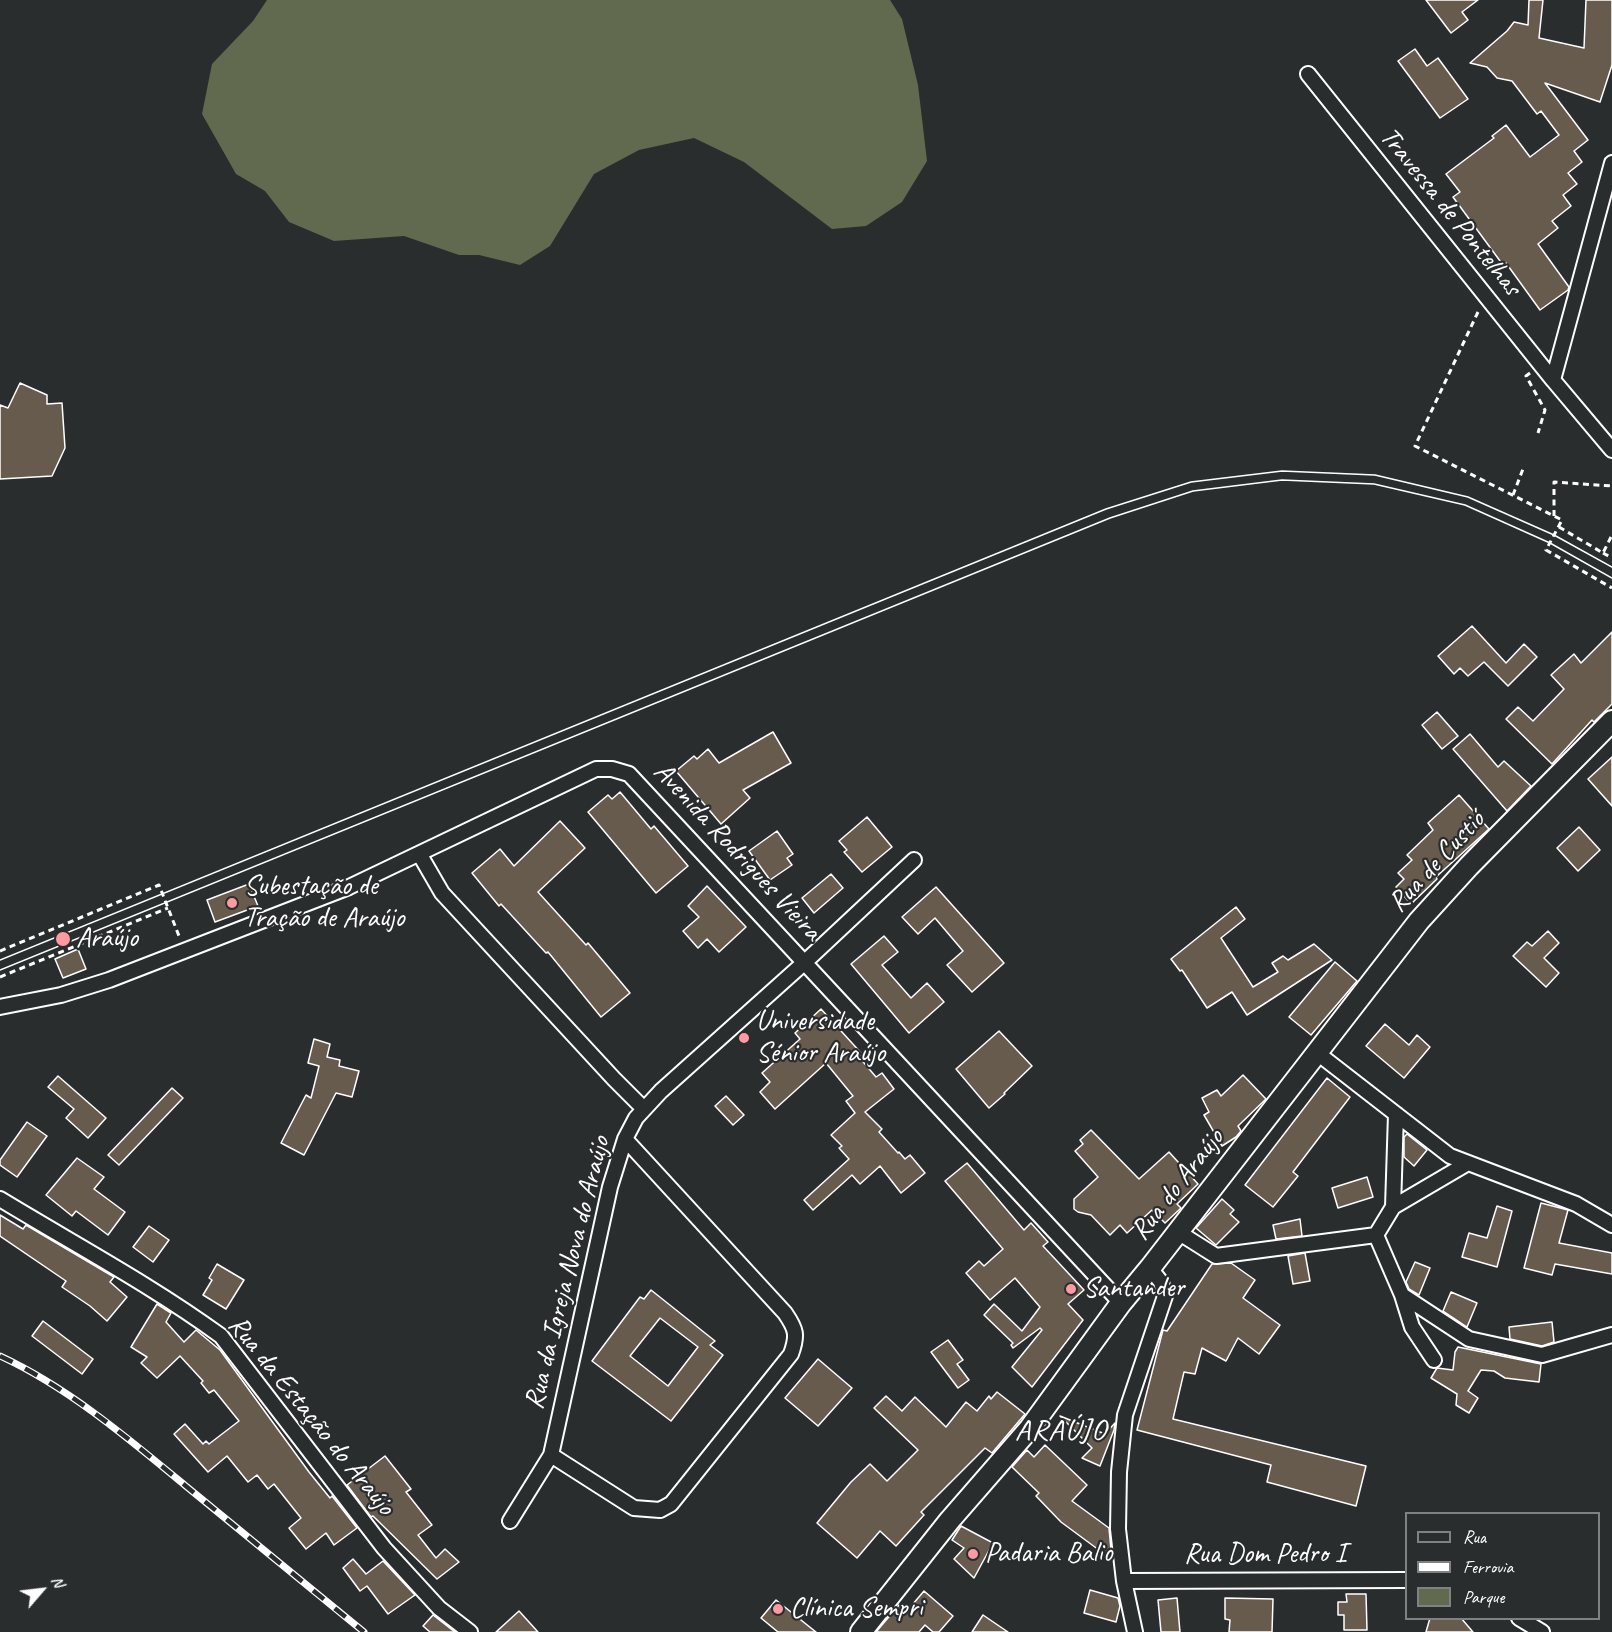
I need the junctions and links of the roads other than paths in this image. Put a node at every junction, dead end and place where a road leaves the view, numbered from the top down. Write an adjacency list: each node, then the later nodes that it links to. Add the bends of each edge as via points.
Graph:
1 (1308, 74): 3 (street, Travessa de Pontelhas)
2 (1612, 163): 3 (street)
3 (1553, 380): 4 (street, Travessa de Pontelhas)
4 (1612, 450)
5 (1612, 721): 10 (main road, Rua de Custió, via 1419,921)
6 (420, 855): 8 (street, Avenida Rodrigues Vieira, via 596,770 612,769 629,774); 9 (street, Avenida Rodrigues Vieira, via 349,887 109,980 61,995); 11 (street, via 442,893)
7 (914, 861): 8 (street, Rua da Igreja Nova do Araújo)
8 (805, 962): 11 (street, Rua da Igreja Nova do Araújo); 22 (street, Avenida Rodrigues Vieira)
9 (0, 1006)
10 (1316, 1052): 12 (street); 18 (main road, Rua do Araújo)
11 (643, 1108): 13 (street, Rua da Igreja Nova do Araújo)
12 (1396, 1114): 14 (street, via 1450,1156); 16 (street)
13 (625, 1139): 25 (street, Rua da Igreja Nova do Araújo, via 610,1186); 25 (street, via 785,1313 794,1326 795,1341 790,1354 671,1504 660,1510 634,1508)
14 (1468, 1163): 16 (street); 17 (street, via 1576,1204)
15 (0, 1199): 30 (street, Rua da Estação do Araújo, via 190,1313 221,1336 384,1548 439,1608)
16 (1393, 1207): 19 (street)
17 (1612, 1225)
18 (1178, 1232): 19 (street, via 1216,1256); 20 (main road, Rua do Araújo)
19 (1376, 1234): 21 (street)
20 (1150, 1268): 22 (main road, Rua do Araújo); 28 (street, via 1161,1282 1165,1296 1125,1414 1118,1529)
21 (1402, 1295): 23 (street, via 1469,1339 1542,1354); 24 (street, via 1412,1327)
22 (1121, 1303): 31 (main road, Rua do Araújo, via 1030,1428)
23 (1612, 1335)
24 (1434, 1360)
25 (551, 1455): 26 (street, Rua da Igreja Nova do Araújo)
26 (510, 1521)
27 (1405, 1580): 28 (street, Rua Dom Pedro I)
28 (1124, 1581): 32 (street)
29 (1522, 1620): 33 (street)
30 (470, 1632)
31 (861, 1632)
32 (1135, 1632)
33 (1542, 1632)

